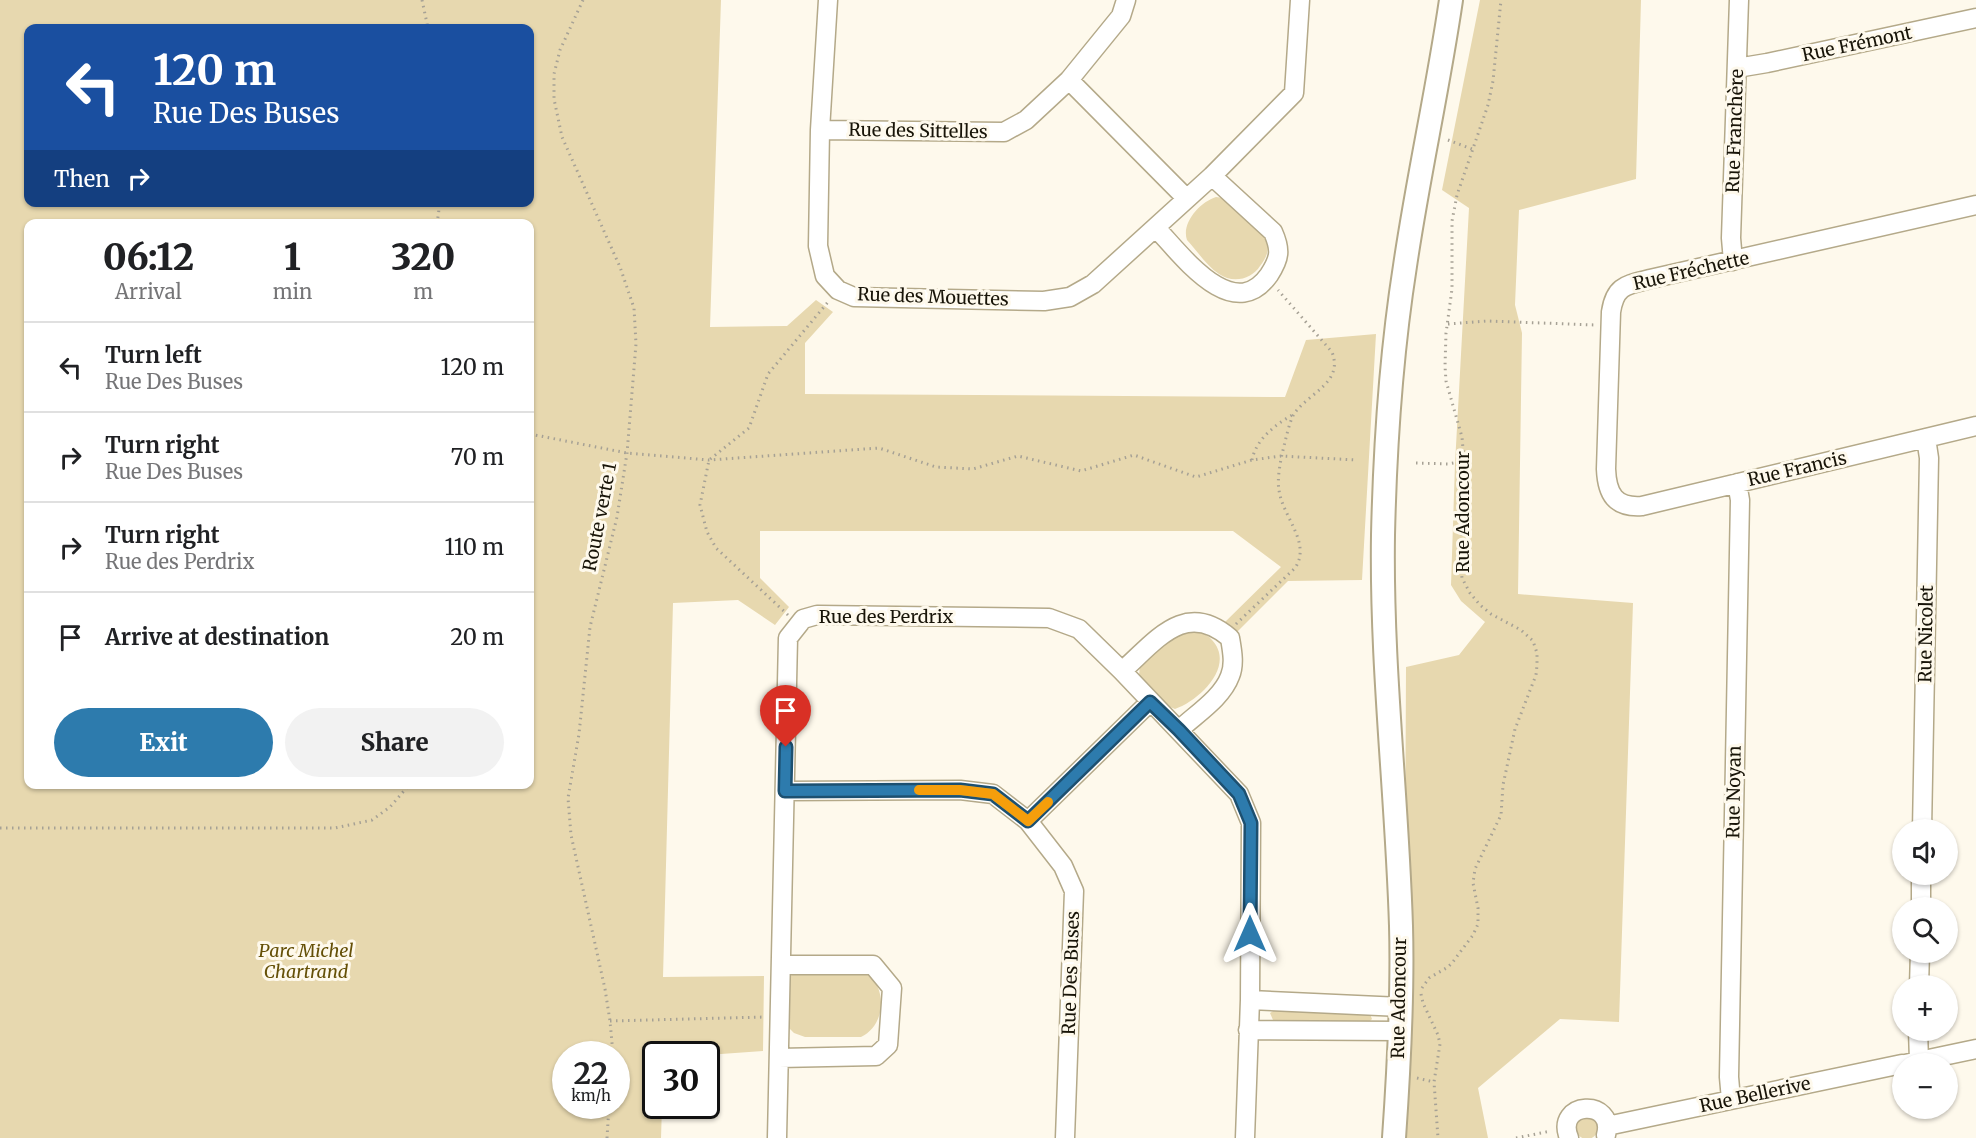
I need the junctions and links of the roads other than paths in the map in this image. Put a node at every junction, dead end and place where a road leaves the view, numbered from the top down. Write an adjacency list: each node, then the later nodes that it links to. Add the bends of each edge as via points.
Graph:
1 (828, 0): 9 (street, Rue des Mouettes)
2 (1126, 0): 8 (street, Rue des Sittelles, via 1121,16)
3 (1300, 0): 10 (street, Rue des Mouettes, via 1294,93)
4 (1451, 0): 27 (street, Rue Adoncour, via 1404,269 1384,496 1385,680 1399,891)
5 (1739, 0): 7 (street, Rue Franchère)
6 (1976, 18): 7 (street, Rue Frémont)
7 (1737, 68): 14 (street, Rue Franchère)
8 (1069, 80): 9 (street, Rue des Sittelles, via 1026,120 1004,132); 11 (street)
9 (820, 130): 13 (street, Rue des Mouettes, via 818,246 825,276 838,290 854,297 1044,301 1070,297 1092,284)
10 (1212, 176): 11 (street, Rue des Mouettes); 13 (street, via 1273,232 1278,260 1267,278 1248,291 1231,293 1210,284)
11 (1186, 198): 13 (street, Rue des Mouettes)
12 (1976, 206): 14 (street, Rue Fréchette)
13 (1156, 228)
14 (1733, 261): 18 (street, Rue Fréchette, via 1632,284 1617,292 1611,312 1606,469 1610,492)
15 (1976, 426): 16 (street, Rue Francis)
16 (1926, 438): 17 (street, Rue Francis); 23 (street, Rue Nicolet, via 1929,458)
17 (1737, 483): 18 (street, Rue Francis, via 1642,506); 34 (street, Rue Noyan, via 1740,500)
18 (1619, 502)
19 (1122, 671): 20 (street, Rue des Perdrix); 21 (street, via 1167,630 1188,621 1205,623 1230,639 1231,675 1221,691); 22 (street, Rue des Perdrix, via 1079,629 1049,618 817,615 803,619 788,638)
20 (1150, 702): 21 (street, Rue des Perdrix); 24 (street)
21 (1179, 730): 26 (street, Rue des Perdrix, via 1239,794 1251,823)
22 (785, 791): 24 (street, Rue Des Buses, via 960,790 993,794); 25 (street, Rue des Perdrix)
23 (1922, 819)
24 (1028, 821): 38 (street, Rue Des Buses, via 1063,866 1074,891)
25 (781, 965): 32 (street, Rue des Perdrix); 32 (street, via 873,965 891,988 888,1045 876,1056)
26 (1250, 1000): 27 (street); 28 (street, Rue des Perdrix)
27 (1401, 1007): 29 (street, Rue Adoncour)
28 (1248, 1030): 29 (street); 39 (street, Rue des Perdrix)
29 (1400, 1031): 40 (street, Rue Adoncour)
30 (1976, 1049): 31 (street, Rue Bellerive)
31 (1957, 1053)
32 (779, 1058): 37 (street, Rue des Perdrix)
33 (1892, 1067): 34 (street, Rue Bellerive)
34 (1731, 1100): 35 (street, Rue Bellerive)
35 (1606, 1132): 36 (street, Rue Bellerive, via 1601,1113 1582,1108 1567,1122)
36 (1564, 1134)
37 (777, 1138)
38 (1065, 1138)
39 (1245, 1138)
40 (1394, 1138)

